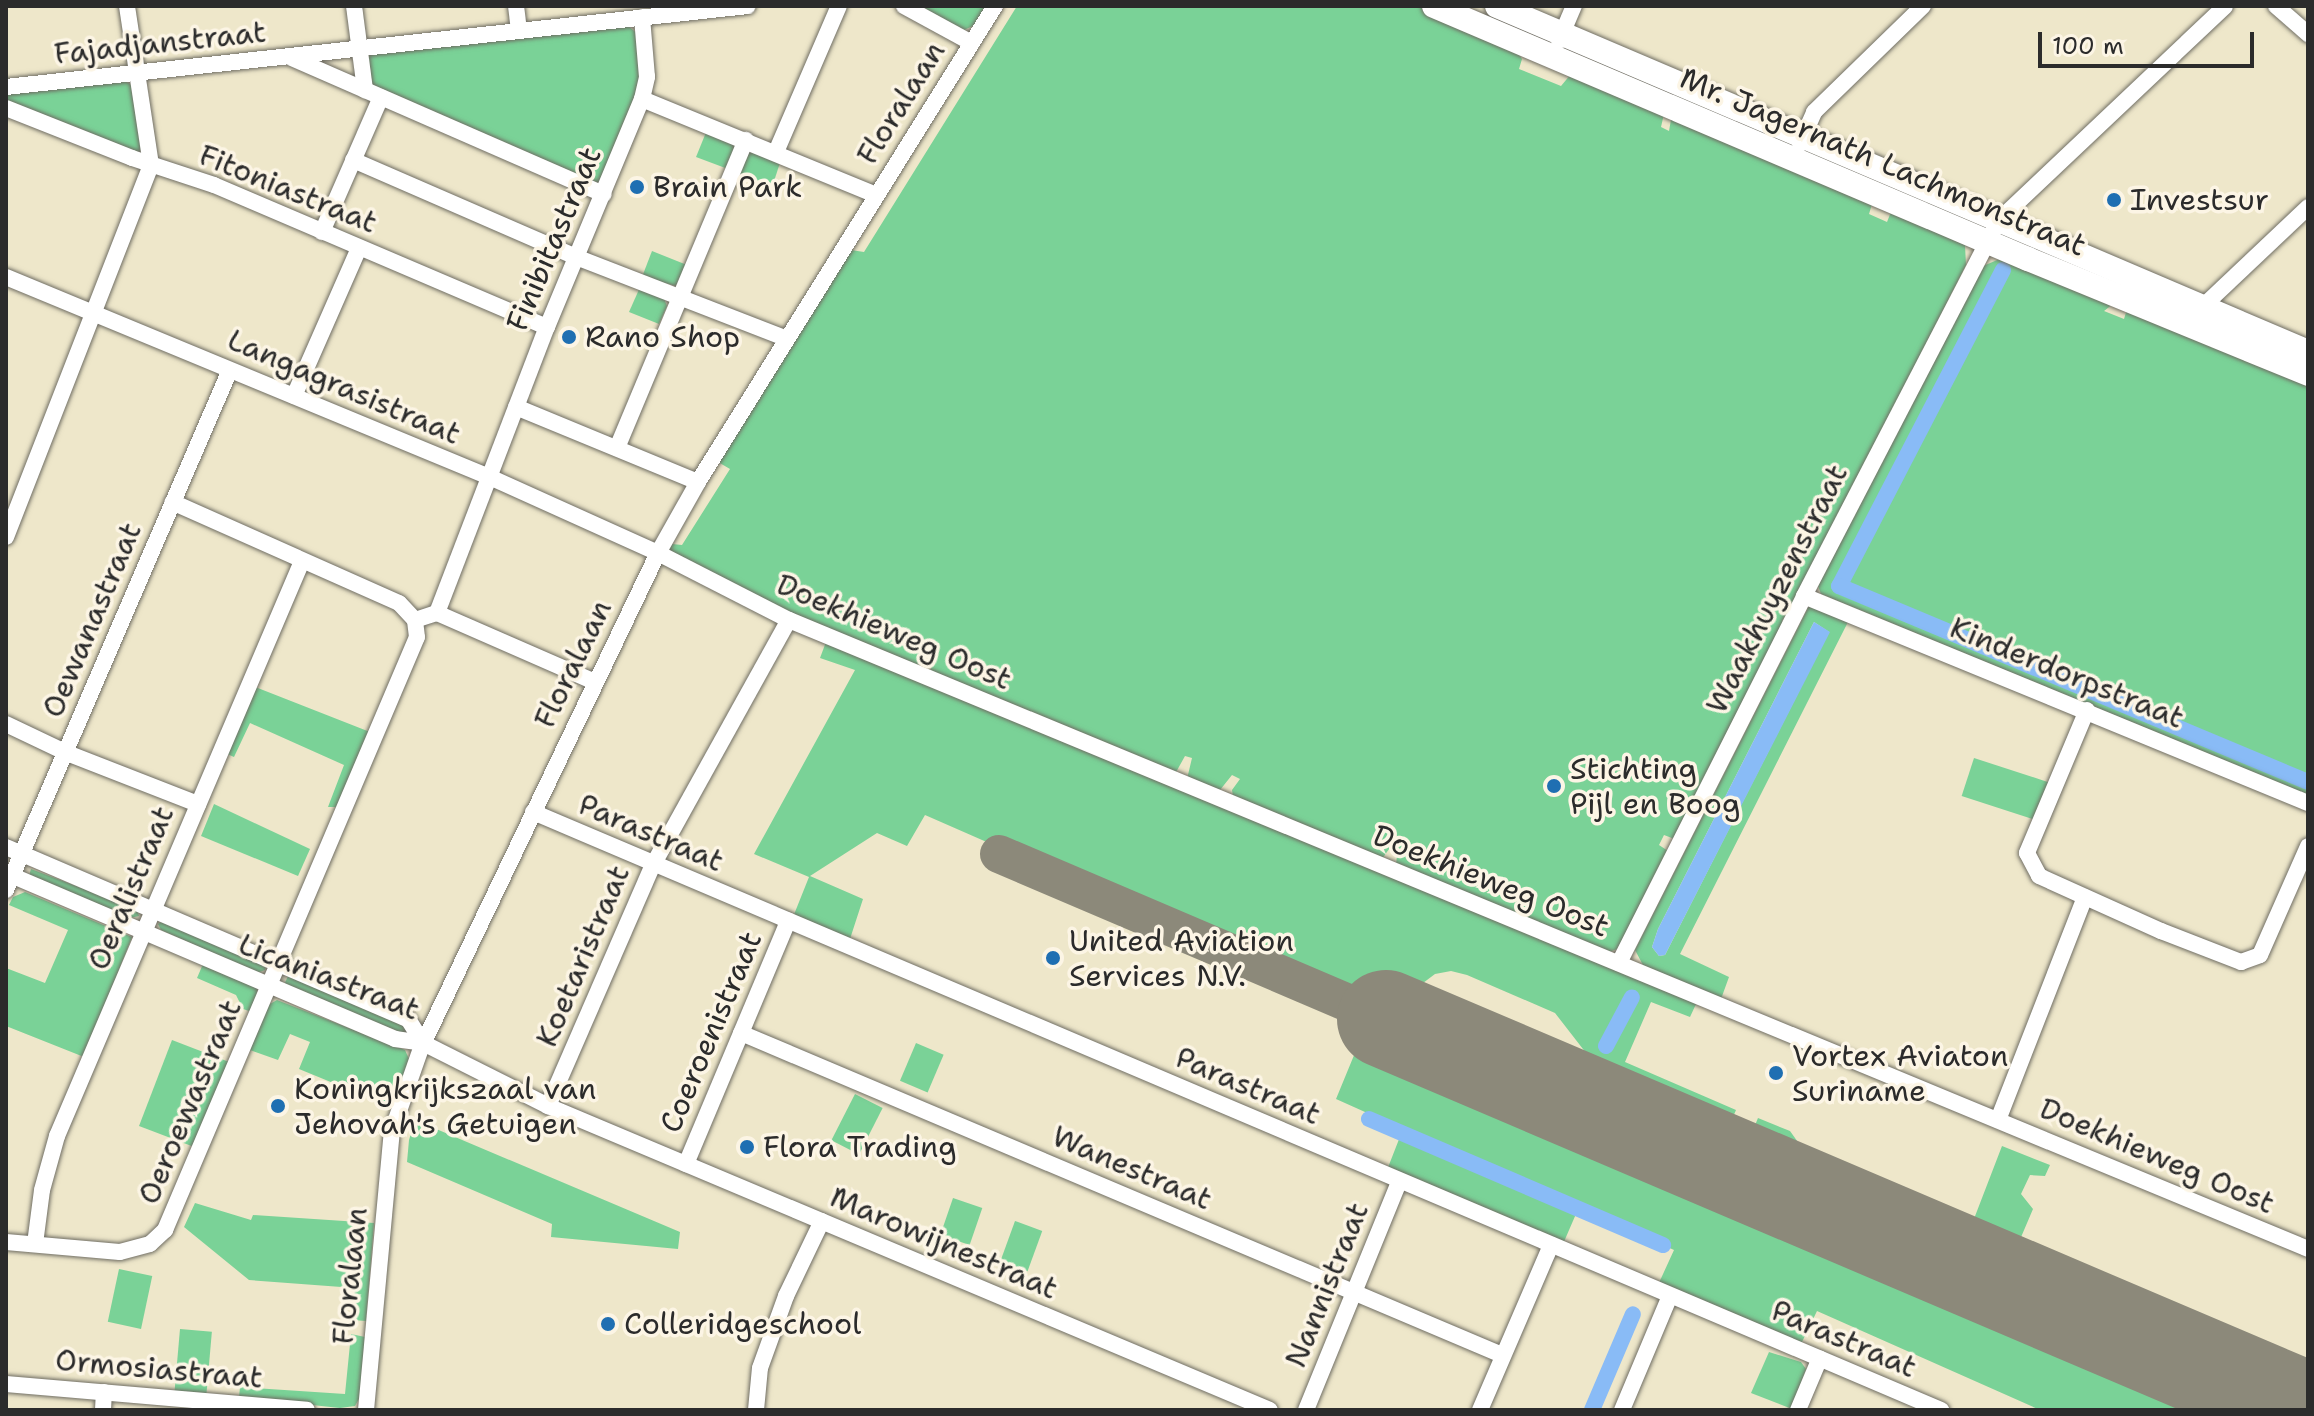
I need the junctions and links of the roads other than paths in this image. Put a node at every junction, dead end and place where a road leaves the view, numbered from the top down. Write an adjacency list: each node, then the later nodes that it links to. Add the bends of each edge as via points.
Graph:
1 (127, 6): 21 (street)
2 (354, 6): 19 (street)
3 (516, 6): 15 (street)
4 (748, 6): 14 (street, Fajadjanstraat)
5 (839, 6): 28 (street)
6 (904, 6): 17 (street)
7 (995, 6): 17 (street, Floralaan)
8 (1434, 6): 18 (main road, Mr. Jagernath Lachmonstraat)
9 (1497, 6): 18 (main road, Mr. Jagernath Lachmonstraat)
10 (1574, 6): 18 (street)
11 (1923, 6): 26 (street, via 1814,112)
12 (2225, 6): 35 (street, Waakhuyzenstraat)
13 (2276, 6): 16 (street)
14 (642, 17): 15 (street, Fajadjanstraat); 24 (street, Finibitastraat, via 647,77)
15 (519, 31): 19 (street, Fajadjanstraat)
16 (2308, 34)
17 (972, 43): 33 (street, Floralaan)
18 (1558, 46): 26 (main road, Mr. Jagernath Lachmonstraat); 29 (main road, Mr. Jagernath Lachmonstraat)
19 (358, 49): 20 (street, Fajadjanstraat); 23 (street)
20 (292, 58): 21 (street, Fajadjanstraat); 23 (street)
21 (135, 72): 22 (street, Fajadjanstraat); 31 (street)
22 (6, 87)
23 (373, 93): 30 (street); 32 (street)
24 (642, 99): 27 (street); 32 (street, Finibitastraat)
25 (6, 108): 31 (street, Fitoniastraat)
26 (1803, 136): 29 (street); 35 (main road, Mr. Jagernath Lachmonstraat)
27 (746, 140): 28 (street); 40 (street)
28 (776, 152): 33 (street)
29 (1792, 159): 35 (main road, Mr. Jagernath Lachmonstraat)
30 (353, 160): 36 (street); 38 (street)
31 (151, 165): 36 (street, Fitoniastraat, via 214,185); 41 (street)
32 (604, 194): 38 (street, Finibitastraat)
33 (876, 195): 44 (street, Floralaan)
34 (2308, 207): 42 (street)
35 (1993, 230): 42 (main road, Mr. Jagernath Lachmonstraat); 57 (street, Waakhuyzenstraat)
36 (322, 232): 37 (street, Fitoniastraat)
37 (359, 248): 43 (street, Fitoniastraat); 48 (street)
38 (576, 257): 40 (street); 43 (street, Finibitastraat)
39 (6, 277): 41 (street, Langagrasistraat)
40 (678, 294): 44 (street); 50 (street)
41 (93, 313): 46 (street, Langagrasistraat); 54 (street)
42 (2195, 317): 45 (main road, Mr. Jagernath Lachmonstraat); 47 (main road, Mr. Jagernath Lachmonstraat)
43 (547, 327): 49 (street, Finibitastraat)
44 (787, 339): 52 (street, Floralaan)
45 (2308, 352)
46 (230, 370): 48 (street, Langagrasistraat); 53 (street, Oewanastraat)
47 (2308, 374)
48 (294, 396): 51 (street, Langagrasistraat)
49 (516, 407): 50 (street); 51 (street, Finibitastraat)
50 (617, 448): 52 (street)
51 (487, 477): 55 (street, Langagrasistraat); 58 (street, Finibitastraat)
52 (698, 482): 55 (street, Floralaan)
53 (172, 502): 56 (street); 64 (street, Oewanastraat)
54 (6, 537)
55 (658, 553): 60 (street, Doekhieweg Oost); 61 (street, Floralaan)
56 (302, 561): 59 (street, via 399,603); 66 (street, Oeralistraat)
57 (1804, 596): 62 (street, Kinderdorpstraat); 78 (street, Waakhuyzenstraat)
58 (437, 613): 59 (street); 61 (street)
59 (415, 620): 77 (street, Oeroewastraat, via 417,637)
60 (789, 620): 71 (street, Koetaristraat); 78 (street, Doekhieweg Oost)
61 (595, 682): 67 (street, Floralaan)
62 (2087, 710): 65 (street, Kinderdorpstraat); 73 (street, via 2027,853 2039,876)
63 (6, 724): 64 (street)
64 (67, 753): 66 (street); 70 (street, Oewanastraat)
65 (2308, 803)
66 (198, 804): 74 (street, Oeralistraat)
67 (533, 812): 71 (street, Parastraat); 81 (street, Floralaan)
68 (2308, 846): 73 (street, via 2260,955 2252,960 2241,962)
69 (6, 847): 70 (street, Licaniastraat)
70 (24, 854): 72 (street, Oewanastraat); 74 (street, Licaniastraat)
71 (653, 865): 75 (street, Parastraat); 82 (street, Koetaristraat)
72 (8, 880): 76 (street, Licaniastraat)
73 (2085, 897): 83 (street)
74 (154, 908): 76 (street, Oeralistraat); 77 (street, Licaniastraat)
75 (788, 921): 80 (street, Coeroenistraat); 85 (street, Parastraat)
76 (144, 931): 79 (street, Licaniastraat); 88 (street, Oeralistraat, via 57,1136)
77 (280, 963): 79 (street, Oeroewastraat); 81 (street, Licaniastraat, via 408,1019)
78 (1619, 963): 83 (street, Doekhieweg Oost)
79 (270, 986): 81 (street, Licaniastraat, via 395,1039); 88 (street, Oeroewastraat, via 159,1238 120,1252)
80 (741, 1033): 84 (street, Coeroenistraat); 91 (street, Wanestraat)
81 (423, 1043): 82 (street, Marowijnestraat); 100 (street, Floralaan, via 392,1131)
82 (548, 1106): 84 (street, Marowijnestraat)
83 (1998, 1120): 90 (street, Doekhieweg Oost)
84 (686, 1164): 86 (street, Marowijnestraat)
85 (1399, 1182): 89 (street, Parastraat); 91 (street, Nannistraat)
86 (822, 1221): 101 (street, via 786,1296 760,1368); 102 (street, Marowijnestraat)
87 (6, 1242): 88 (street, Oeroewastraat)
88 (35, 1244)
89 (1551, 1245): 92 (street, Parastraat); 93 (street)
90 (2308, 1249)
91 (1356, 1293): 93 (street, Wanestraat); 103 (street, Nannistraat)
92 (1670, 1296): 94 (street, Parastraat); 97 (street)
93 (1502, 1355): 104 (street)
94 (1820, 1358): 105 (street); 106 (street, Parastraat)
95 (6, 1384): 96 (street, Ormosiastraat)
96 (104, 1392): 98 (street); 99 (street, Ormosiastraat)
97 (1626, 1409)
98 (103, 1410)
99 (307, 1410)
100 (366, 1410)
101 (756, 1410)
102 (1270, 1410)
103 (1306, 1410)
104 (1480, 1410)
105 (1798, 1410)
106 (1941, 1410)

